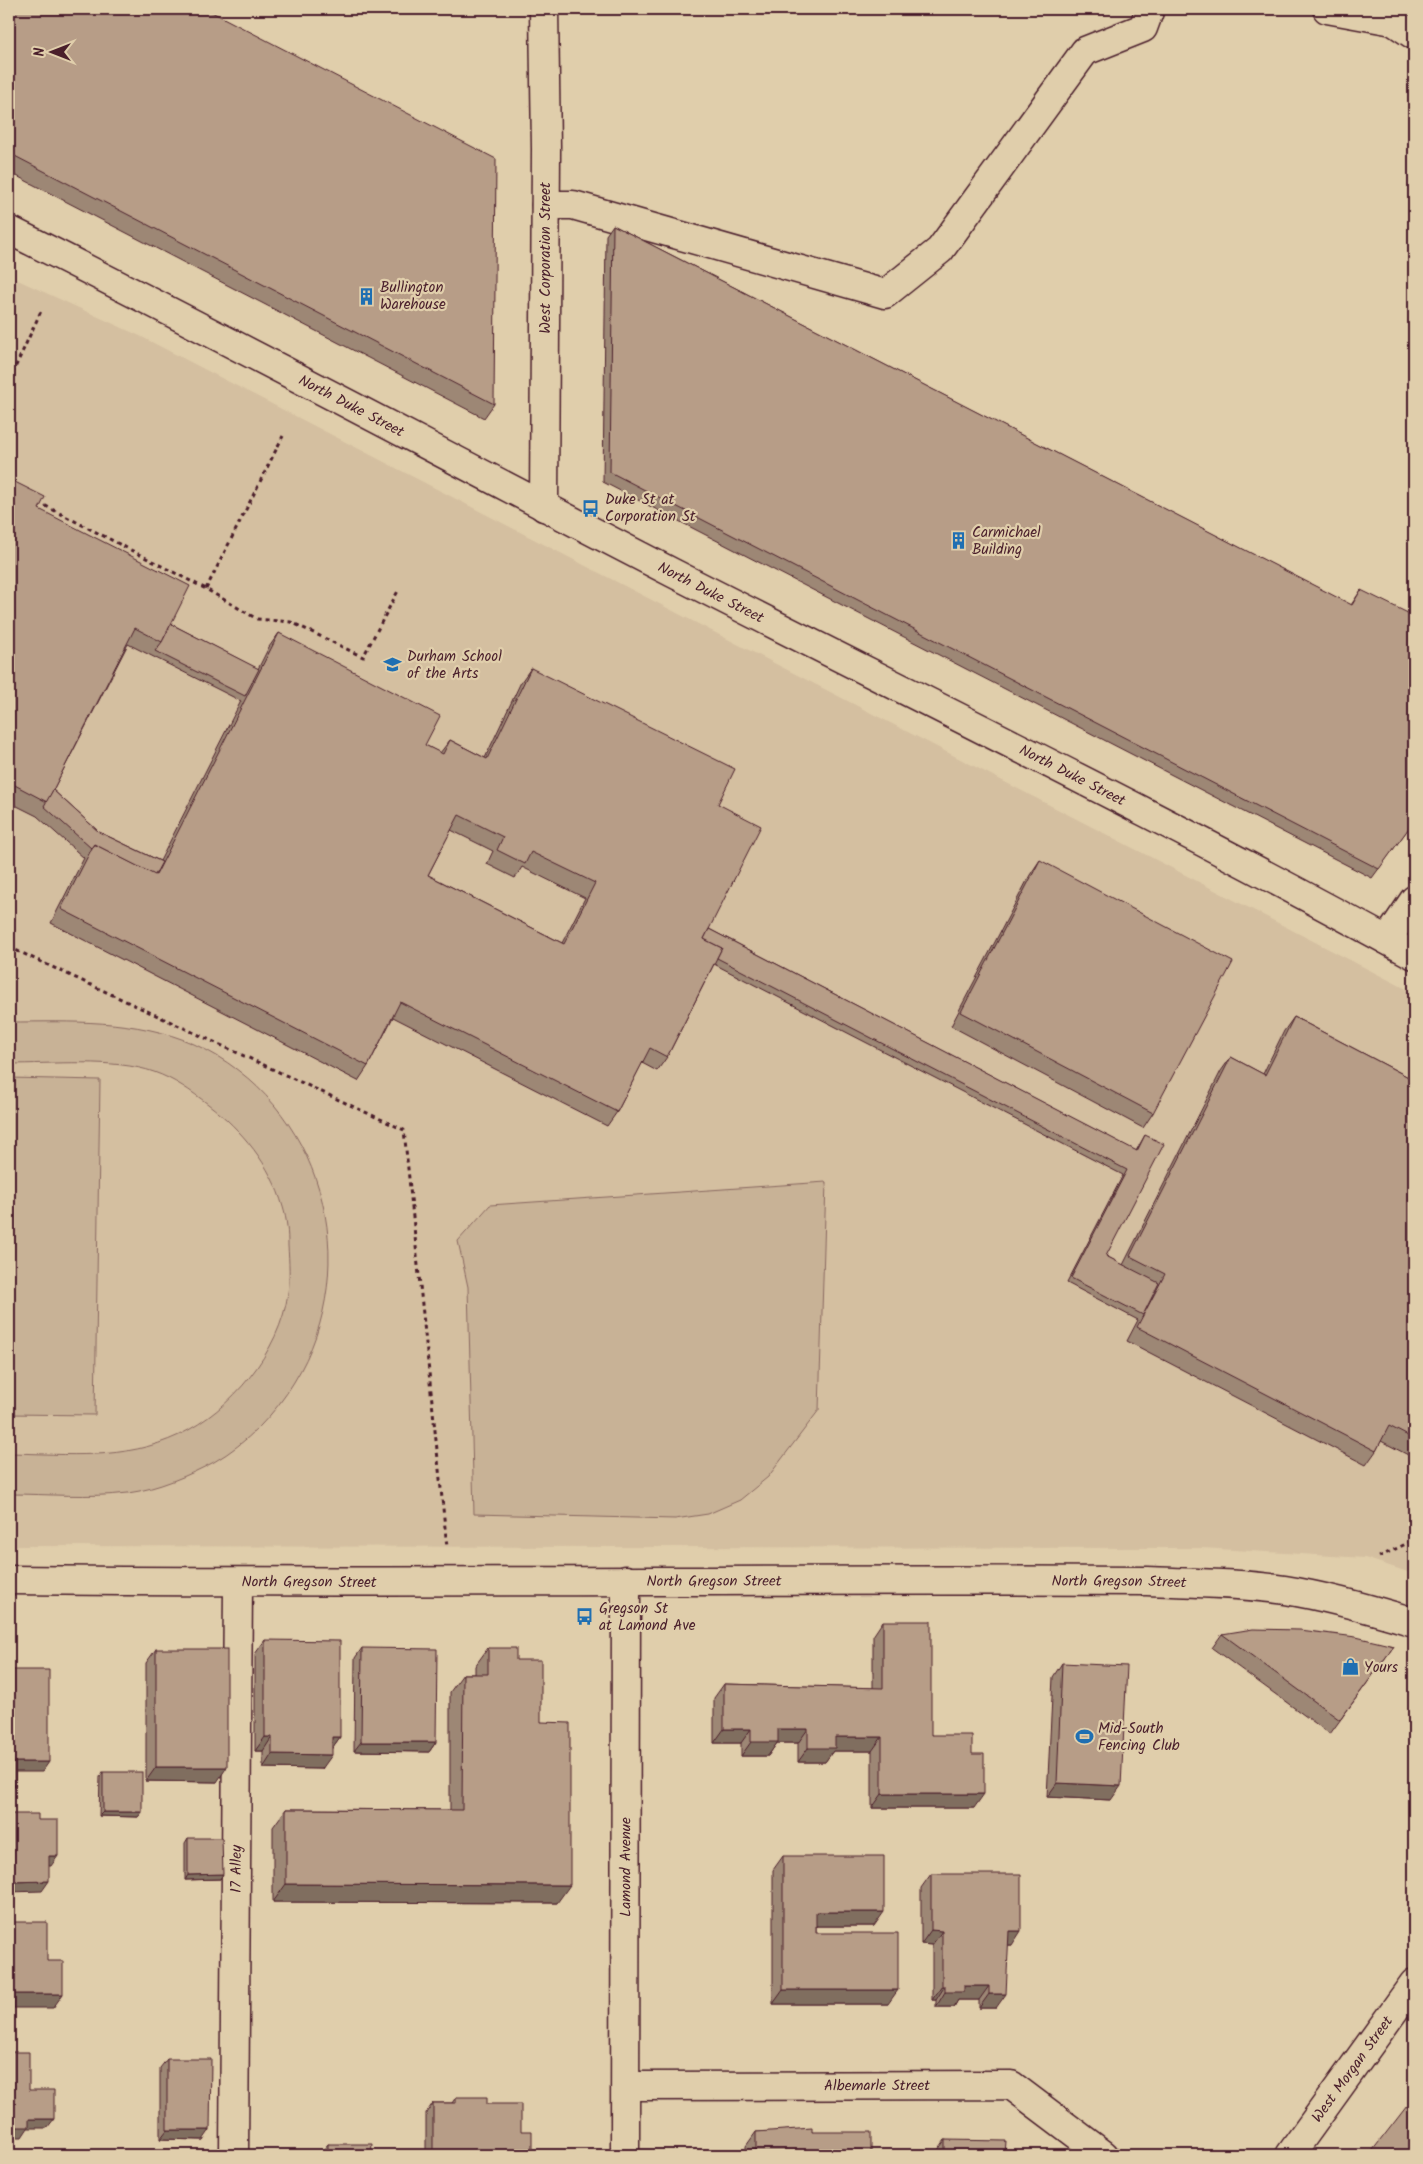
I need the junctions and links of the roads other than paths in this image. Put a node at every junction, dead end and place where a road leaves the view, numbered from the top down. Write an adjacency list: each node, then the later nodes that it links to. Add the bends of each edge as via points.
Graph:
1 (544, 9): 5 (main road, West Corporation Street)
2 (1150, 9): 5 (main road, via 1143,28 1085,51 940,250 885,294 572,205)
3 (1327, 9): 4 (main road, via 1393,21)
4 (1414, 35)
5 (546, 205): 7 (main road, West Corporation Street)
6 (9, 230): 7 (main road, North Duke Street, via 174,312)
7 (544, 507): 9 (main road, North Duke Street)
8 (1414, 900): 9 (main road)
9 (1387, 940): 10 (main road, North Duke Street)
10 (1414, 955)
11 (9, 1580): 13 (main road, North Gregson Street)
12 (626, 1580): 13 (main road, North Gregson Street); 14 (main road, North Gregson Street, via 1227,1584 1352,1603); 16 (main road, Lamond Avenue)
13 (238, 1583): 17 (main road, 17 Alley)
14 (1414, 1622)
15 (1414, 1984): 20 (main road, West Morgan Street)
16 (626, 2086): 18 (main road, Lamond Avenue); 19 (main road, Albemarle Street, via 1011,2085)
17 (234, 2155)
18 (626, 2155)
19 (1104, 2155)
20 (1290, 2155)

